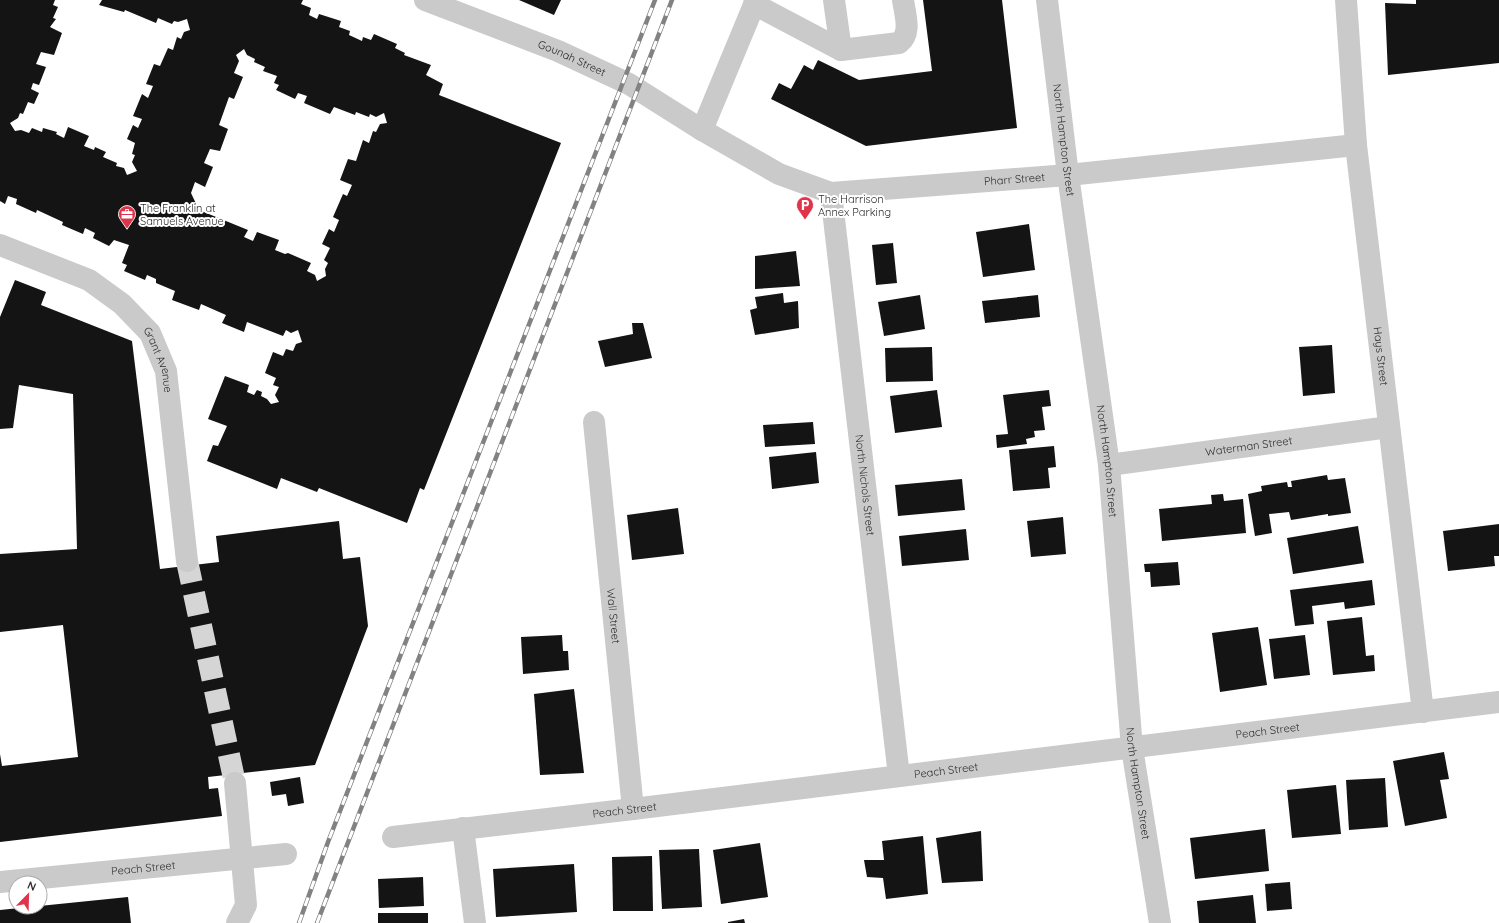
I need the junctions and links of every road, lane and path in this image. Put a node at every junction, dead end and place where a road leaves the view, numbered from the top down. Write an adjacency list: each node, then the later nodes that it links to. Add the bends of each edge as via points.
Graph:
1 (425, 0): 8 (street, Gounah Street, via 558,52 629,84)
2 (834, 0): 7 (street)
3 (903, 0): 7 (street, via 907,30 905,38 899,43)
4 (1047, 0): 10 (street, North Hampton Street)
5 (1346, 0): 9 (street, Hays Street)
6 (755, 2): 7 (street); 8 (street)
7 (841, 50)
8 (706, 132): 11 (street, Pharr Street, via 779,174)
9 (1356, 145): 10 (street, Pharr Street); 14 (street, Hays Street)
10 (1068, 175): 11 (street, Pharr Street); 15 (street, North Hampton Street)
11 (831, 193): 20 (street, North Nichols Street)
12 (0, 245): 16 (street, Grant Avenue, via 89,280 122,304 150,333 166,371)
13 (594, 422): 22 (street, Wall Street)
14 (1389, 427): 15 (street, Waterman Street); 18 (street, Hays Street)
15 (1109, 465): 19 (street, North Hampton Street)
16 (187, 561)
17 (1499, 702): 18 (street, Peach Street)
18 (1422, 712): 19 (street, Peach Street)
19 (1132, 748): 20 (street, Peach Street); 30 (street, North Hampton Street)
20 (899, 776): 22 (street, Peach Street)
21 (235, 783): 26 (street)
22 (633, 810): 23 (street, Peach Street)
23 (463, 828): 24 (street, Peach Street); 29 (street)
24 (393, 837)
25 (286, 854): 26 (street, Peach Street)
26 (241, 859): 27 (street, Peach Street); 28 (street, via 246,905)
27 (0, 882)
28 (238, 923)
29 (475, 923)
30 (1160, 923)

